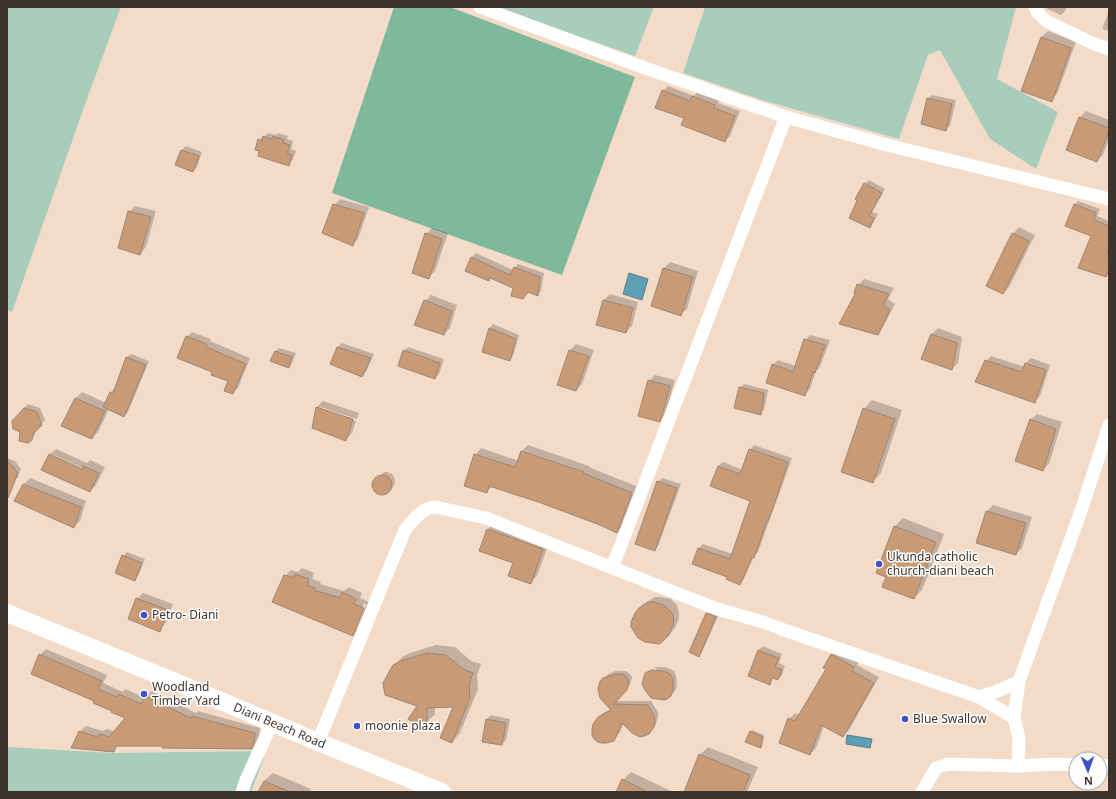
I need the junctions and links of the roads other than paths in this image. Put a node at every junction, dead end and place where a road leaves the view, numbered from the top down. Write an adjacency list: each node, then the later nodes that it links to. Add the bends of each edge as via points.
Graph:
1 (480, 7): 4 (street)
2 (1035, 7): 3 (street, via 1046,21)
3 (1109, 49)
4 (786, 117): 5 (street, via 887,145); 7 (street)
5 (1109, 199)
6 (1109, 425): 9 (street, via 1081,511)
7 (612, 568): 10 (street, via 717,609 763,622); 13 (street, via 486,518 435,507 424,510 405,530)
8 (7, 613): 12 (main road, Diani Beach Road)
9 (1019, 680): 10 (street); 11 (street)
10 (979, 697): 11 (street)
11 (1014, 718): 15 (street, via 1019,738)
12 (272, 723): 13 (main road, Diani Beach Road); 16 (street)
13 (318, 742): 17 (main road, Diani Beach Road)
14 (1068, 765): 15 (street)
15 (1018, 766): 18 (street, via 947,764 936,768)
16 (242, 792)
17 (442, 792)
18 (922, 792)

